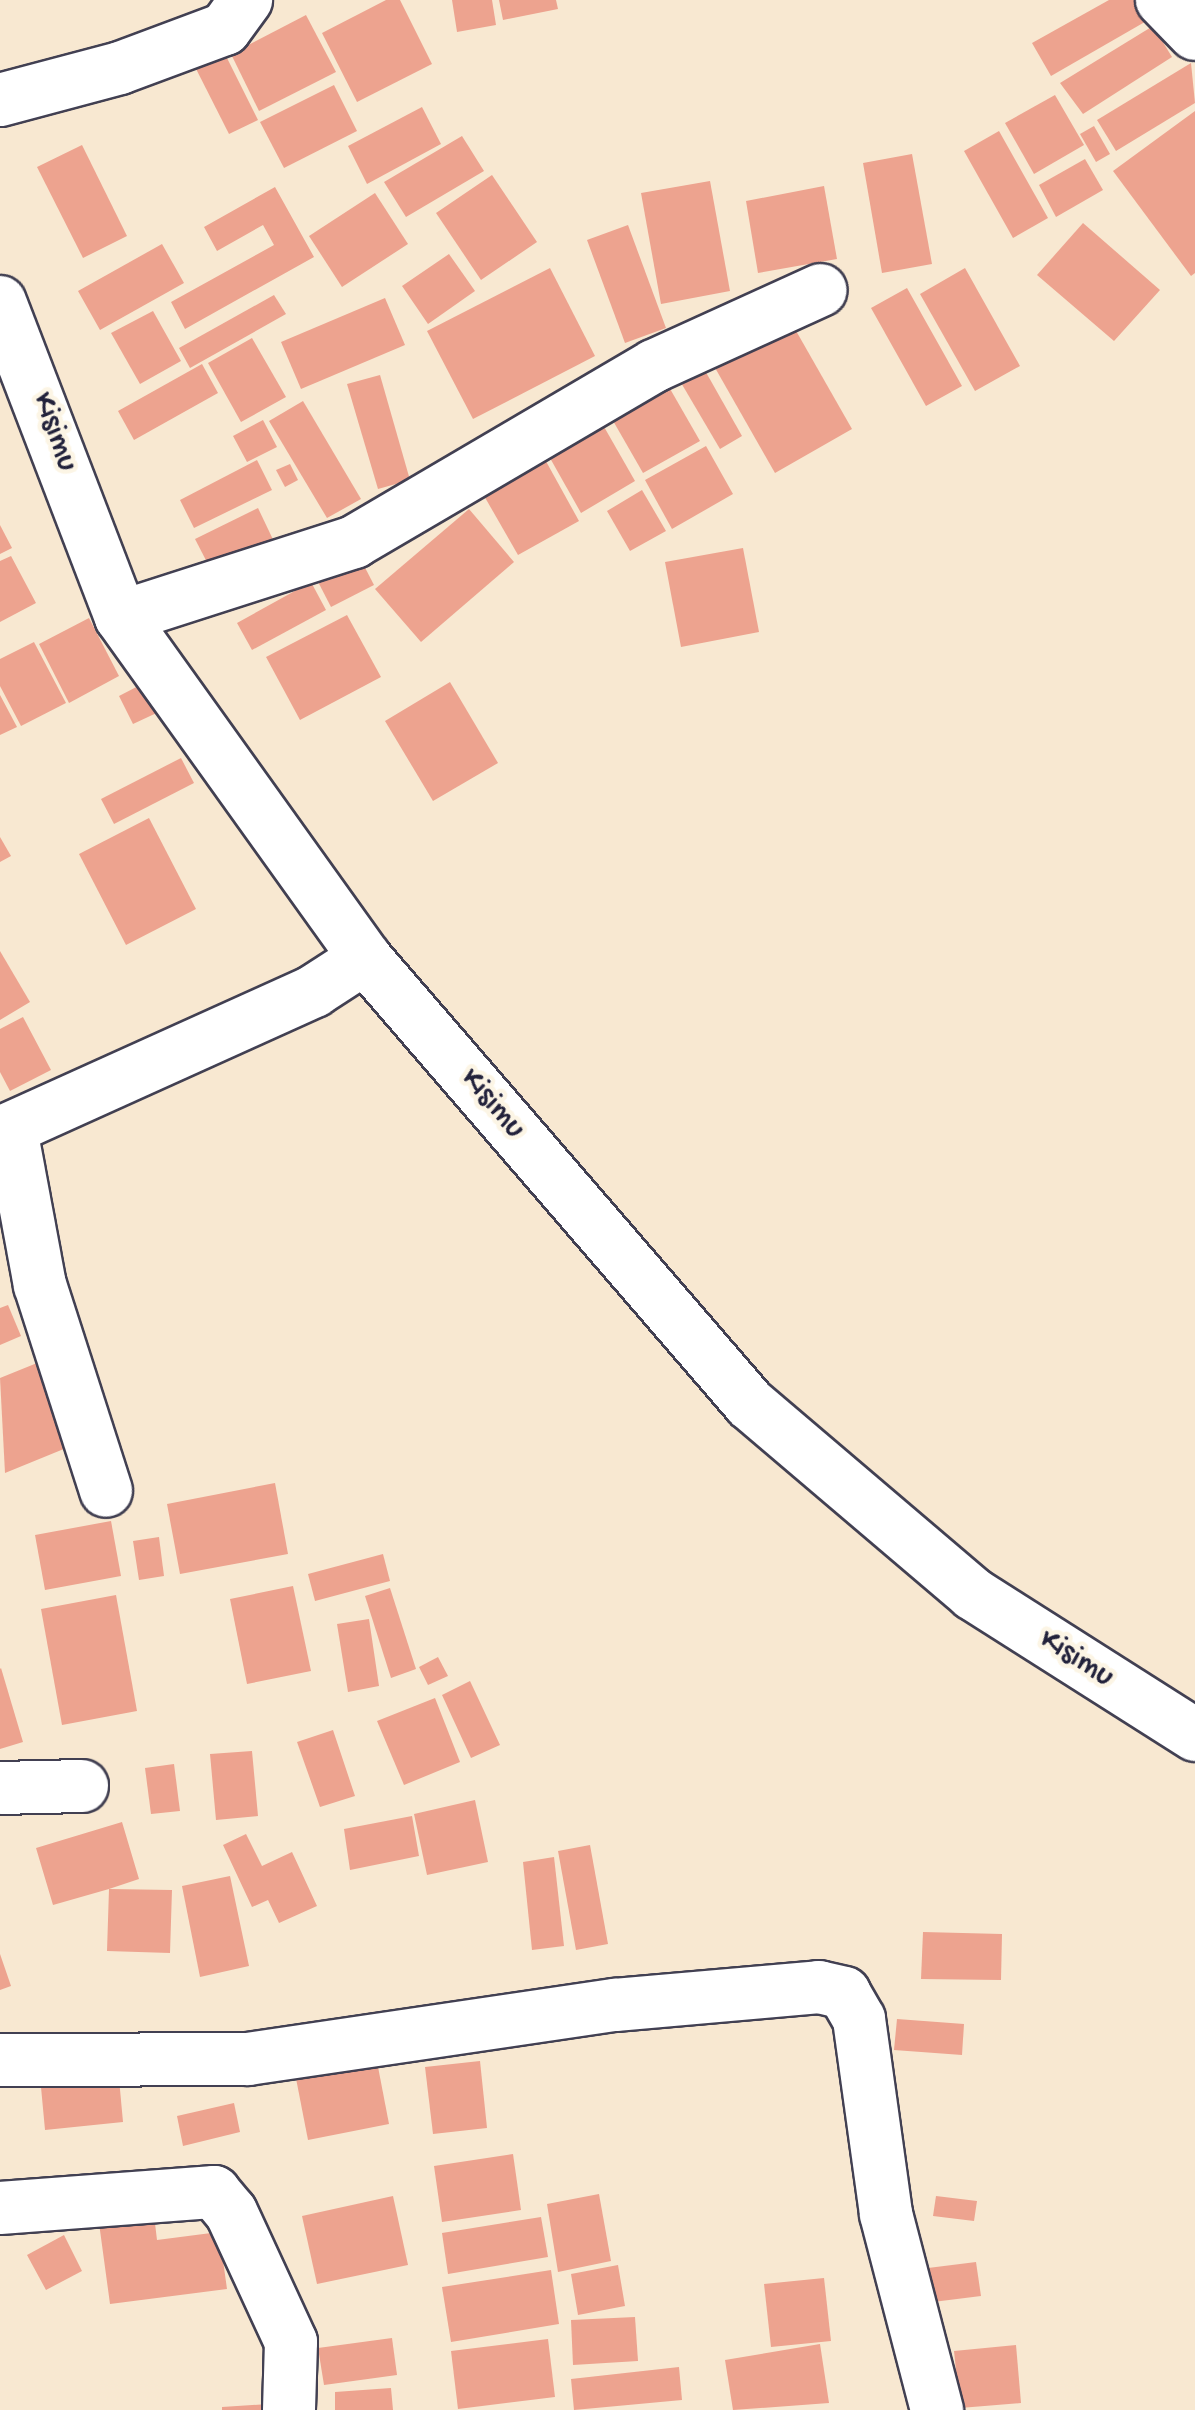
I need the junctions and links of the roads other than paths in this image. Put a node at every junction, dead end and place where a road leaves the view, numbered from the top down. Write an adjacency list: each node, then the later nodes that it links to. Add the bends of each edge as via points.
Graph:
1 (246, 0): 4 (street, via 225,29 120,68)
2 (1162, 0): 3 (street)
3 (1195, 34)
4 (0, 100)
5 (821, 290): 7 (street, via 654,366 354,542)
6 (0, 302): 7 (street, Kisimu, via 25,352)
7 (121, 617): 8 (street, Kisimu)
8 (365, 958): 9 (street, via 314,991); 11 (street, Kisimu, via 750,1404 973,1594)
9 (6, 1131): 10 (street, via 40,1285)
10 (106, 1491)
11 (1195, 1734)
12 (82, 1786): 13 (street)
13 (0, 1788)
14 (0, 2060): 17 (street, via 248,2059 614,2005 818,1987 844,1993 859,2019 886,2214)
15 (0, 2208): 16 (street, via 214,2192 230,2212 290,2342)
16 (289, 2410)
17 (937, 2410)

